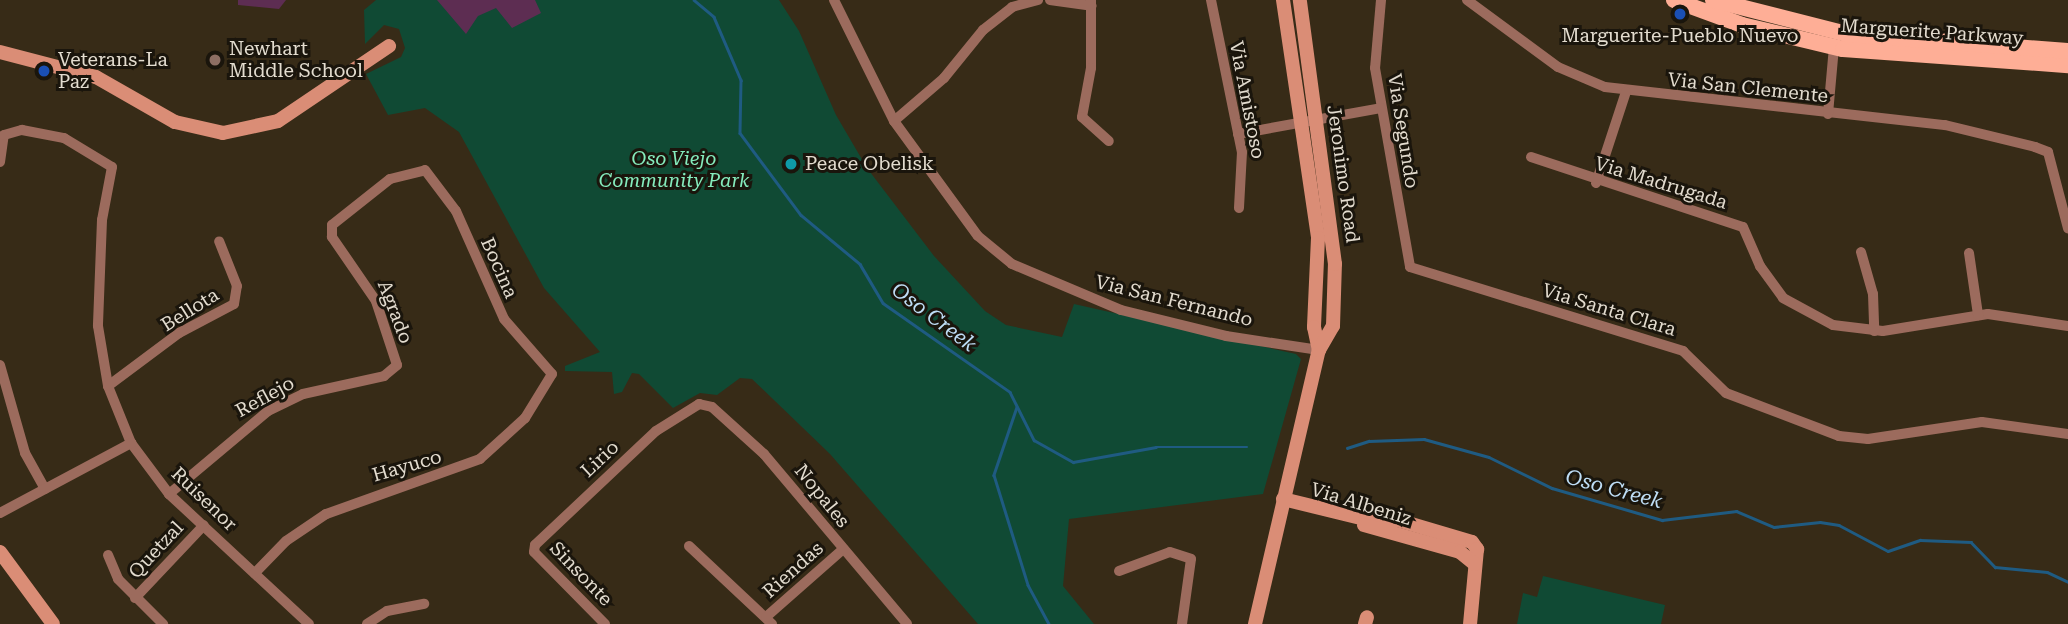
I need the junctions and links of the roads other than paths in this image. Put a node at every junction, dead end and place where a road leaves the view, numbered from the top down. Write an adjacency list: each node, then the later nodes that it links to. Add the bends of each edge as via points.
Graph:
1 (834, 0): 24 (street, Via San Fernando)
2 (1038, 0): 24 (street, via 1012,7 983,30 944,78)
3 (1050, 0): 11 (street)
4 (1211, 0): 25 (street, Via Amistoso)
5 (1283, 0): 23 (main road, Jeronimo Road)
6 (1300, 0): 22 (main road, Jeronimo Road)
7 (1381, 0): 20 (street, Via Segundo, via 1374,38)
8 (1467, 0): 19 (street, Via San Clemente, via 1558,67)
9 (1713, 0): 12 (main road, Marguerite Parkway)
10 (1685, 2): 12 (main road, Marguerite Parkway)
11 (1091, 3): 26 (street, via 1091,68 1082,117)
12 (1834, 40): 14 (main road, Marguerite Parkway); 18 (main road, Marguerite Parkway); 21 (street)
13 (388, 46): 16 (main road, via 285,117 223,133 175,122 96,77)
14 (2068, 51)
15 (0, 52): 16 (main road)
16 (16, 59): 17 (main road)
17 (0, 62)
18 (2068, 65)
19 (1626, 92): 21 (street, Via San Clemente); 30 (street)
20 (1381, 108): 22 (street); 36 (street, Via Segundo)
21 (1828, 114): 32 (street, Via San Clemente, via 1945,125 2048,152)
22 (1316, 118): 23 (street); 40 (main road, Jeronimo Road, via 1335,264 1333,326)
23 (1300, 120): 25 (street); 40 (main road, Jeronimo Road, via 1318,238 1314,327)
24 (894, 121): 40 (street, Via San Fernando, via 978,236 1012,264 1121,310 1226,336)
25 (1238, 134): 31 (street, Via Amistoso, via 1244,180)
26 (1109, 141)
27 (1531, 157): 30 (street, Via Madrugada)
28 (0, 162): 44 (street, Ruisenor, via 4,135 22,130 64,138 113,168 102,220 98,326)
29 (425, 170): 42 (street, Agrado, via 390,179 332,225 332,237 376,301); 43 (street, Bocina, via 456,211 503,319)
30 (1596, 183): 39 (street, Via Madrugada, via 1743,227 1760,266 1783,298 1824,322)
31 (1239, 208)
32 (2068, 228)
33 (219, 241): 44 (street, Bellota, via 237,286 234,304 179,333)
34 (1861, 252): 39 (street, via 1873,294)
35 (1969, 253): 37 (street)
36 (1410, 267): 46 (street, Via Santa Clara, via 1683,351 1726,393 1839,436 1868,439 1982,422)
37 (1978, 315): 38 (street, Via Madrugada); 39 (street, Via Madrugada)
38 (2068, 326)
39 (1874, 331)
40 (1319, 350): 50 (main road, Jeronimo Road)
41 (0, 365): 48 (street, via 25,453)
42 (397, 365): 49 (street, Reflejo, via 384,376 303,394 268,411)
43 (552, 374): 59 (street, Hayuco, via 525,418 480,459 326,514 286,541)
44 (108, 386): 47 (street, Ruisenor)
45 (699, 404): 54 (street, Lirio, via 656,431); 55 (street, Nopales, via 712,407 764,454)
46 (2068, 434)
47 (131, 443): 48 (street); 49 (street, Ruisenor)
48 (45, 489): 51 (street)
49 (169, 495): 52 (street, Ruisenor)
50 (1283, 499): 70 (main road, Jeronimo Road); 71 (main road, Via Albeniz, via 1433,538 1460,552 1475,564)
51 (0, 513)
52 (204, 524): 59 (street, Ruisenor); 60 (street, Quetzal)
53 (690, 546): 62 (street)
54 (534, 548): 67 (street, Sinsonte)
55 (843, 549): 62 (street, Riendas); 68 (street, Nopales)
56 (0, 552): 63 (main road)
57 (108, 555): 60 (street, via 118,579)
58 (1119, 571): 69 (street, via 1170,552 1191,559)
59 (255, 573): 65 (street, Ruisenor)
60 (135, 598): 64 (street)
61 (424, 604): 66 (street, via 387,611)
62 (769, 621)
63 (53, 624)
64 (163, 624)
65 (309, 624)
66 (368, 624)
67 (605, 624)
68 (907, 624)
69 (1182, 624)
70 (1255, 624)
71 (1469, 624)

